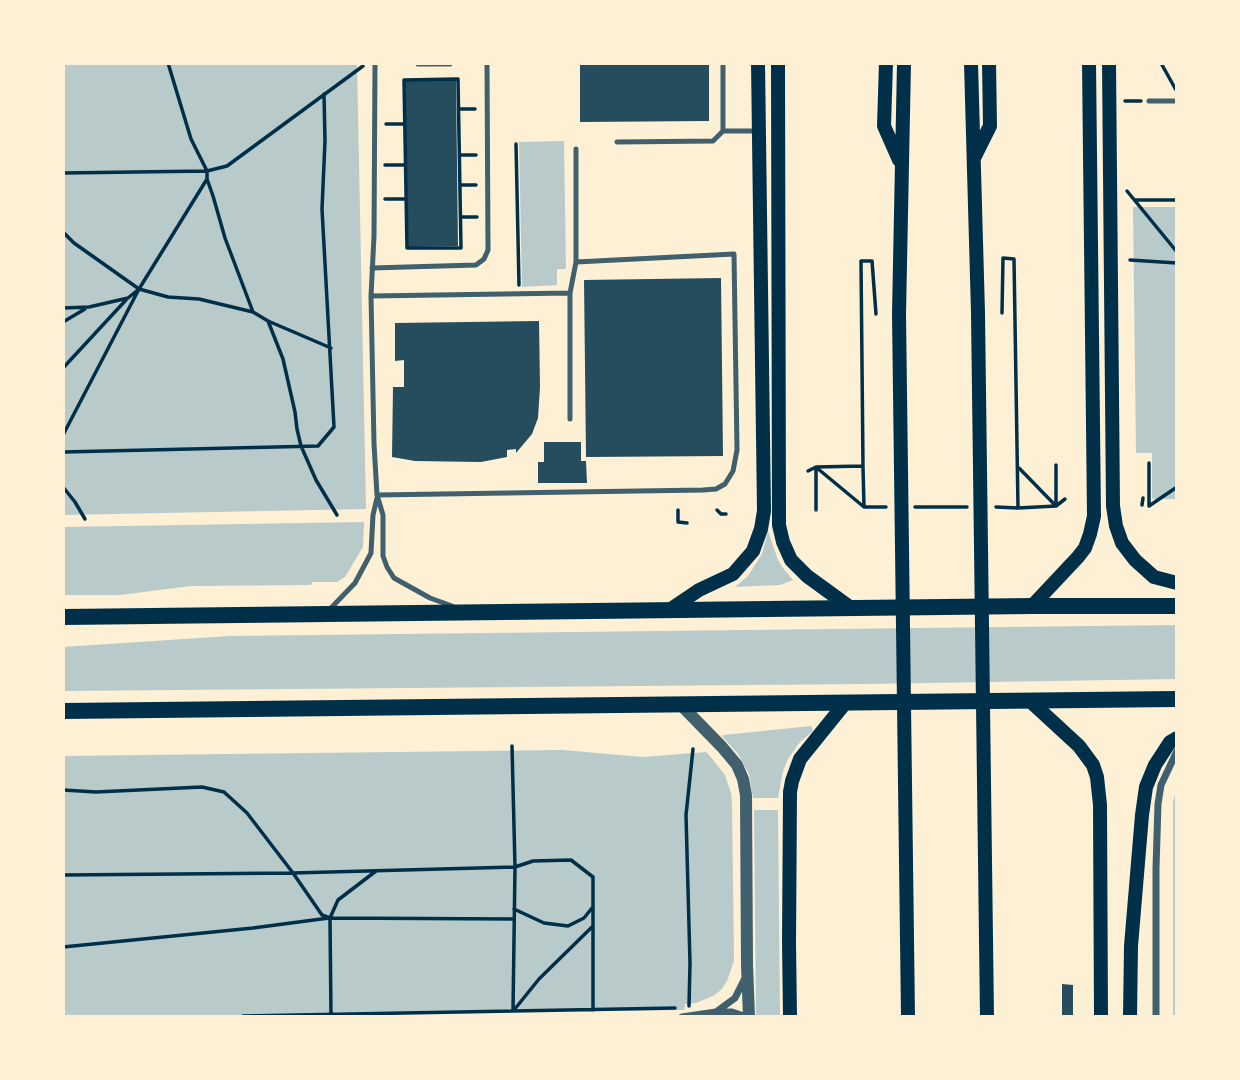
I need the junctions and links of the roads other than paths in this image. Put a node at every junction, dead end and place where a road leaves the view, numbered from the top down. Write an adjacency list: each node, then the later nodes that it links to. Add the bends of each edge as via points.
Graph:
1 (374, 63): 23 (lane)
2 (418, 63): 13 (lane)
3 (487, 63): 23 (lane, via 488,250 484,259 476,265)
4 (723, 63): 16 (lane)
5 (758, 63): 17 (main road)
6 (778, 63): 31 (main road, via 779,525 791,560)
7 (886, 63): 21 (main road, via 884,126)
8 (904, 63): 21 (main road)
9 (971, 63): 20 (main road)
10 (989, 63): 20 (main road, via 990,126)
11 (1089, 63): 29 (main road, via 1094,516 1079,557)
12 (1109, 63): 28 (main road, via 1116,526 1135,560 1154,577)
13 (450, 64)
14 (1149, 101): 15 (lane)
15 (1177, 101)
16 (723, 131): 17 (lane); 18 (lane, via 713,141)
17 (759, 131): 32 (main road, via 761,529 753,551 733,574)
18 (617, 142)
19 (576, 149): 22 (lane)
20 (974, 158): 49 (main road)
21 (901, 166): 48 (main road)
22 (576, 262): 24 (lane); 27 (lane, via 734,254 737,450 725,484 703,490)
23 (372, 268): 25 (lane)
24 (570, 293): 25 (lane); 26 (lane)
25 (371, 296): 27 (lane)
26 (570, 419)
27 (377, 495): 33 (lane, via 383,515 383,556 394,578); 34 (lane, via 366,565)
28 (1177, 583)
29 (1032, 606): 30 (main road); 31 (main road)
30 (1177, 606)
31 (851, 608): 32 (main road)
32 (668, 611): 33 (main road)
33 (468, 612): 34 (main road)
34 (325, 614): 35 (main road)
35 (63, 617)
36 (1177, 699): 37 (main road)
37 (1029, 700): 38 (main road); 50 (main road, via 1079,746 1097,777)
38 (846, 702): 39 (main road); 47 (main road, via 800,759 790,792)
39 (680, 704): 40 (main road); 43 (street, via 722,747 743,779)
40 (63, 710)
41 (1177, 738): 51 (main road, via 1154,765 1146,787 1131,946)
42 (1177, 751): 52 (street, via 1161,785 1158,804)
43 (747, 965): 44 (street, via 735,998); 46 (street)
44 (716, 1013): 45 (street); 46 (street)
45 (682, 1017)
46 (748, 1017)
47 (790, 1017)
48 (908, 1017)
49 (987, 1017)
50 (1101, 1017)
51 (1130, 1017)
52 (1156, 1017)

